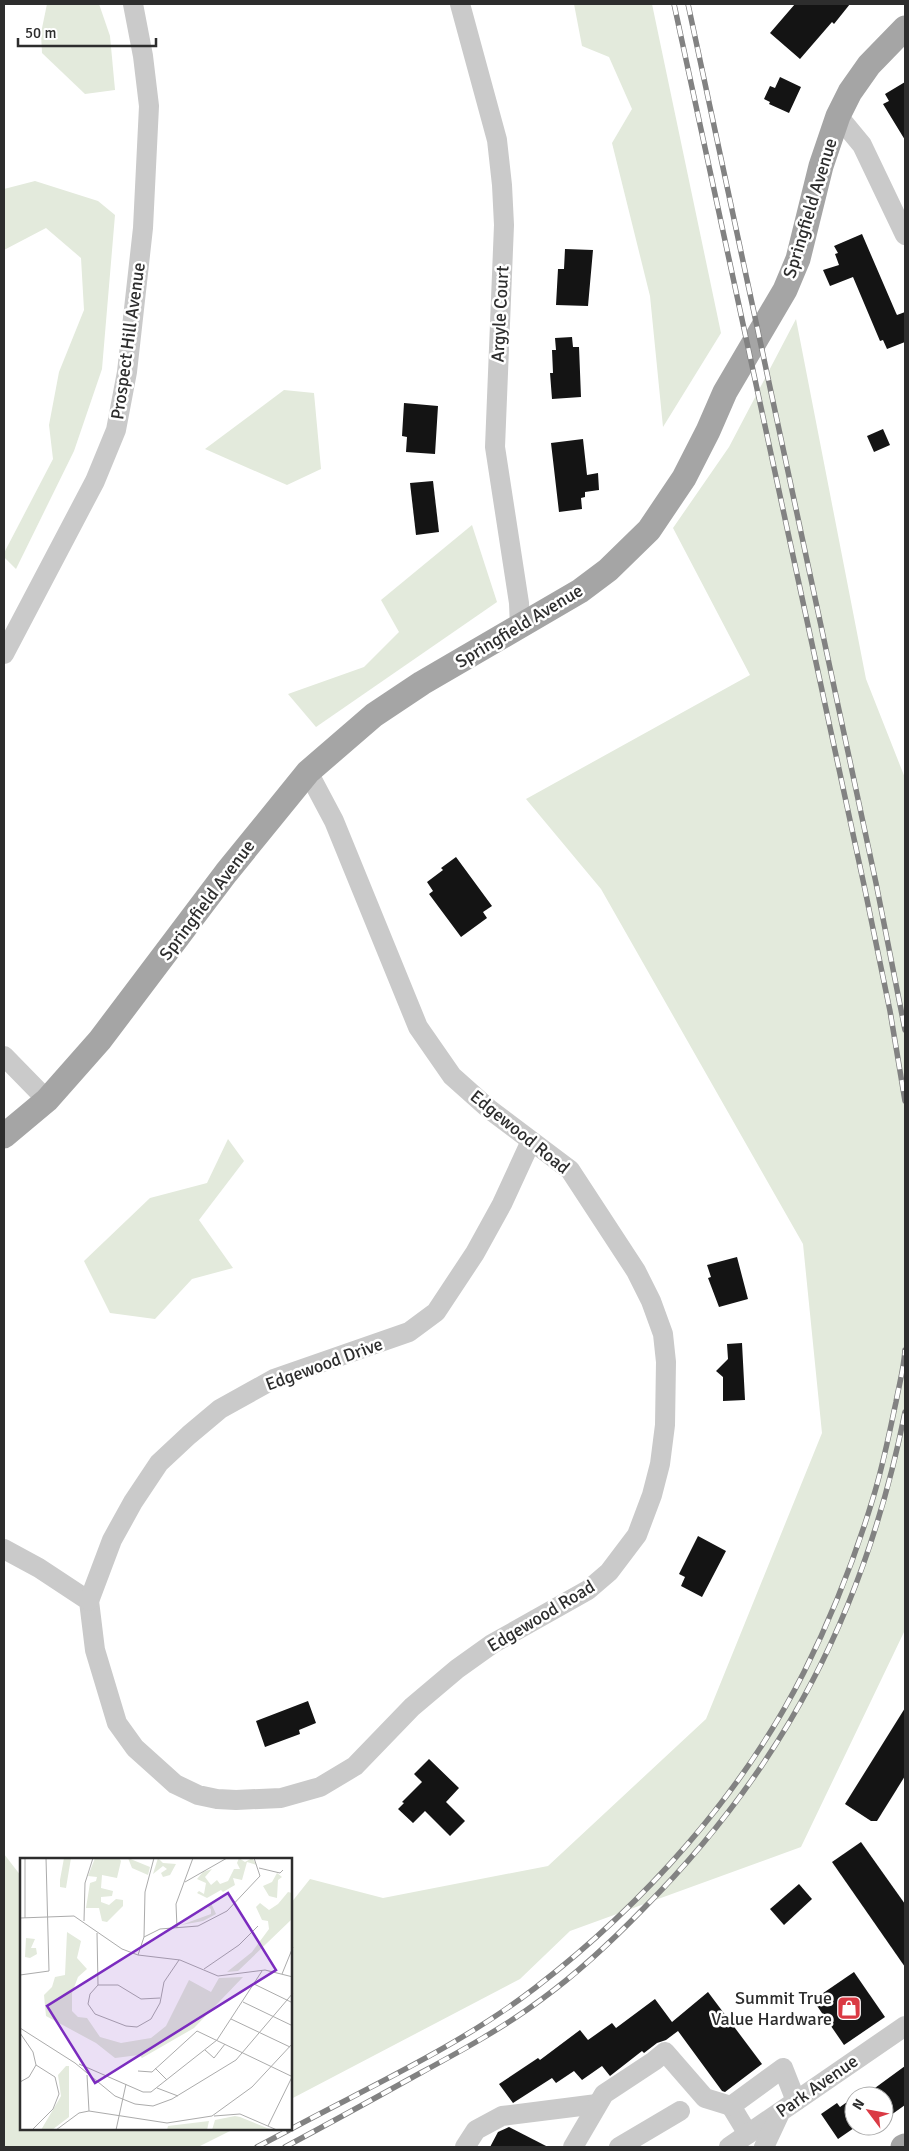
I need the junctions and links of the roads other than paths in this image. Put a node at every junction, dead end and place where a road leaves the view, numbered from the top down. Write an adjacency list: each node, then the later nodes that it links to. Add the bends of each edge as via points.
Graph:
1 (133, 4): 6 (street, Prospect Hill Avenue, via 149,106 143,228 127,372 116,430 95,480)
2 (460, 4): 7 (street, Argyle Court, via 497,140 502,185 504,225 495,447)
3 (905, 28): 4 (main road, Springfield Avenue, via 869,65)
4 (838, 116): 5 (street, via 862,145); 7 (main road, Springfield Avenue, via 821,166 798,258 785,290 725,392 684,478 649,530 608,570)
5 (905, 235)
6 (11, 622): 8 (street, Prospect Hill Avenue)
7 (520, 628): 9 (main road, Springfield Avenue, via 422,683 374,716)
8 (4, 654)
9 (308, 772): 11 (main road, Springfield Avenue, via 226,873 100,1040); 13 (street, Edgewood Road, via 334,821 418,1027 452,1076)
10 (4, 1056): 11 (street)
11 (47, 1100): 12 (main road, Springfield Avenue)
12 (4, 1136)
13 (531, 1141): 15 (street, Edgewood Drive, via 475,1253 436,1312 409,1332 274,1379 220,1409 189,1434 159,1463 133,1502 112,1540); 15 (street, Edgewood Road, via 570,1170 636,1271 663,1334 665,1425 660,1464 637,1535 609,1572 588,1590 492,1644 457,1669 412,1707 355,1766 341,1776 299,1794 250,1800 198,1795 175,1784 135,1748 117,1723 96,1650)
14 (4, 1549): 15 (street)
15 (89, 1601)
16 (905, 2026): 19 (street, Park Avenue)
17 (597, 2104): 18 (street, via 604,2094 665,2052 705,2098); 22 (street, via 502,2116 476,2130); 23 (street)
18 (731, 2106): 19 (street, via 783,2068); 21 (street)
19 (788, 2106): 21 (street, Park Avenue); 26 (street)
20 (680, 2111): 24 (street)
21 (748, 2134): 25 (street, Park Avenue)
22 (465, 2147)
23 (573, 2147)
24 (619, 2147)
25 (729, 2147)
26 (764, 2147)

